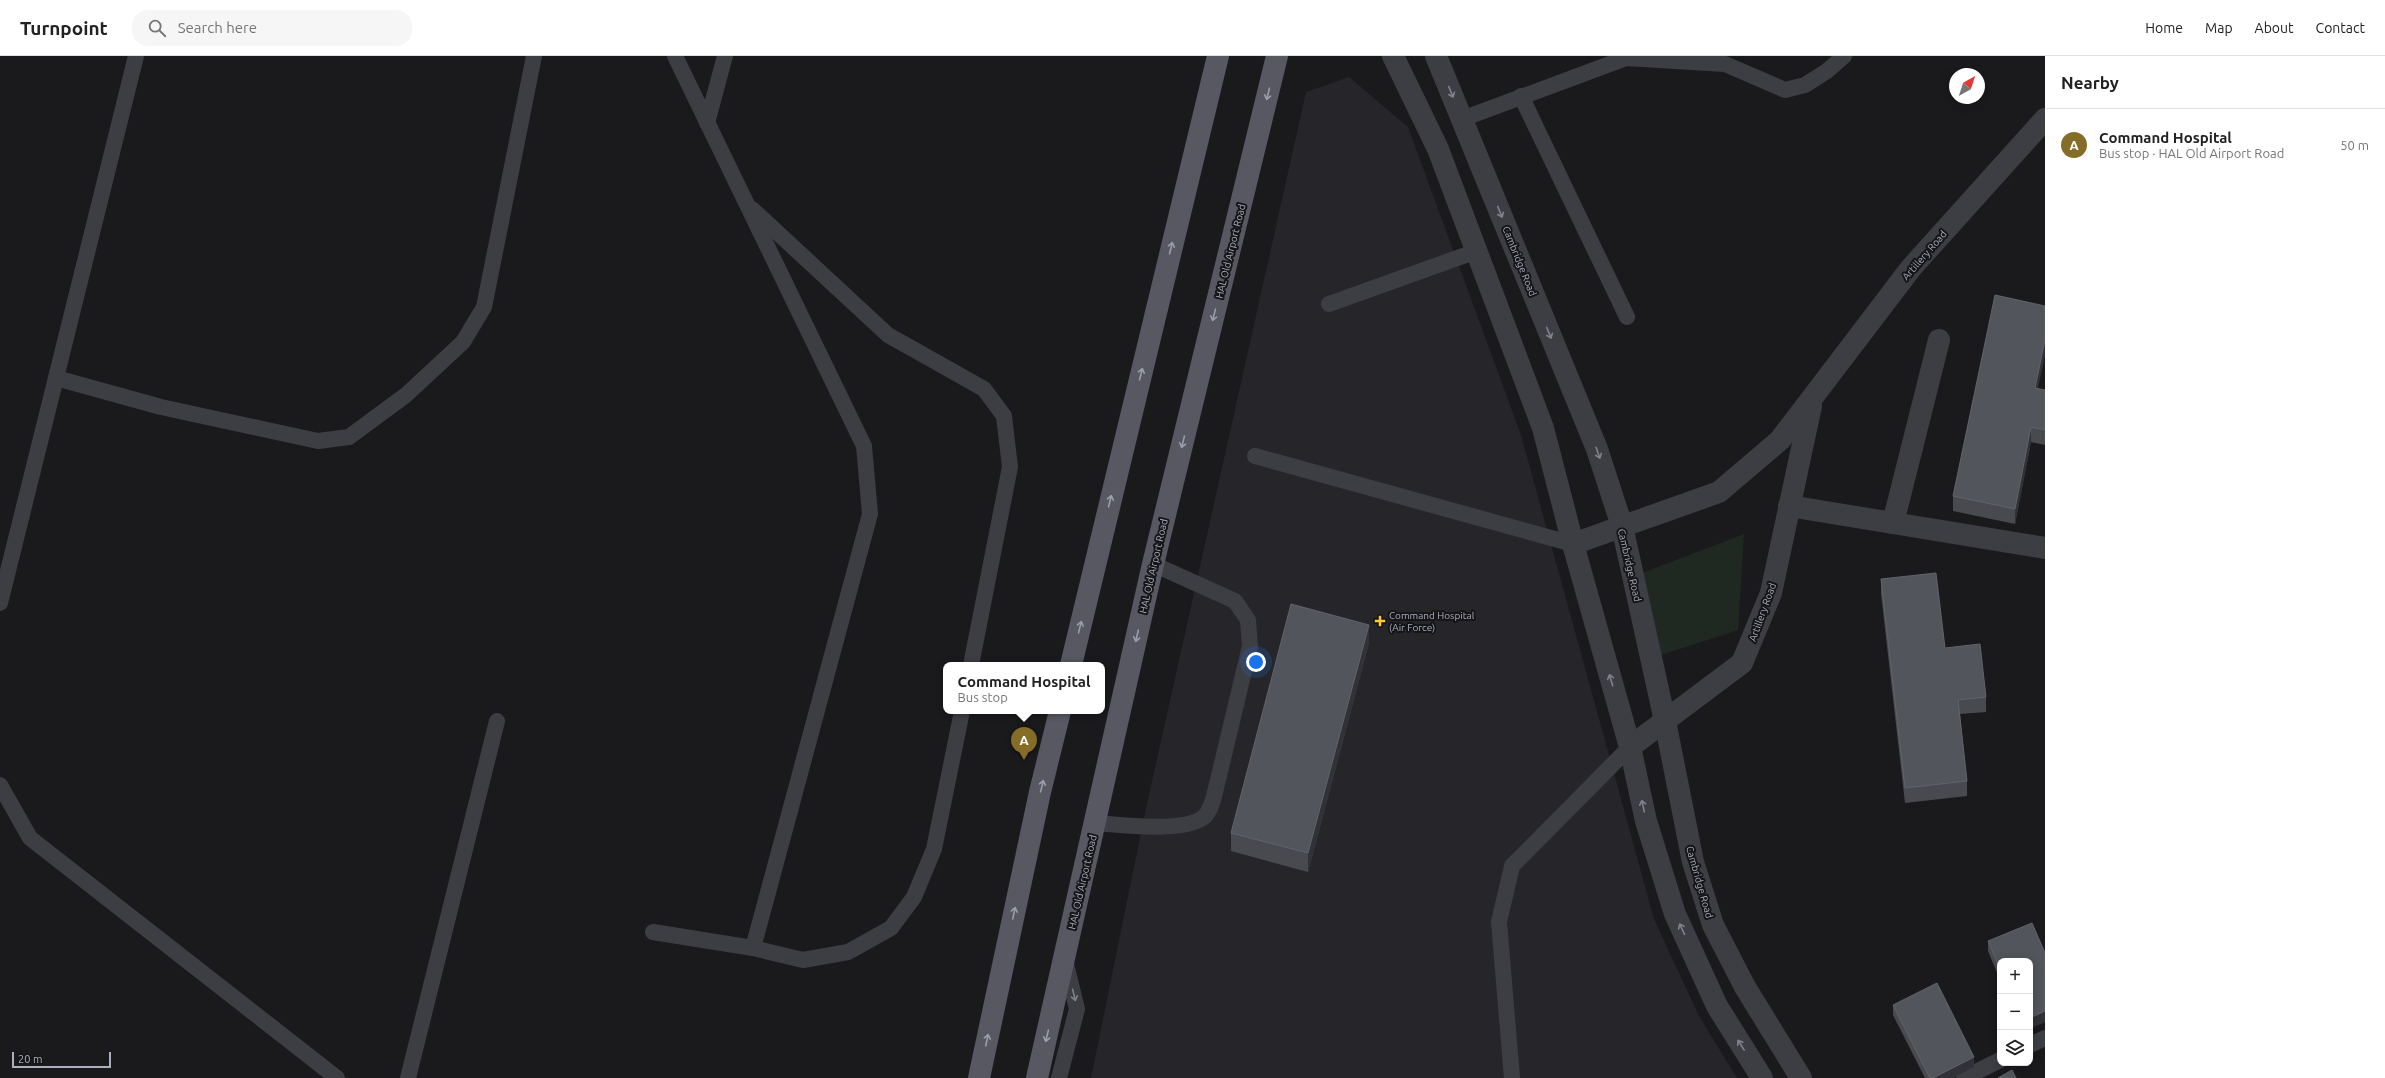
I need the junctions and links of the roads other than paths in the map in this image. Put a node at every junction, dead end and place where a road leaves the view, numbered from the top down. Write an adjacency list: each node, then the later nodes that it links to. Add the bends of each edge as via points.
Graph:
1 (136, 56): 19 (lane)
2 (534, 56): 19 (lane, via 484,307 463,342 406,395 349,437 318,441 161,408)
3 (675, 56): 13 (lane)
4 (725, 56): 13 (lane)
5 (1218, 56): 30 (main road, one-way to 5)
6 (1277, 56): 27 (main road, HAL Old Airport Road, one-way to 27)
7 (1393, 56): 15 (street, via 1438,149)
8 (1436, 56): 11 (street, Cambridge Road, one-way to 11)
9 (1844, 56): 10 (lane, via 1827,71 1804,85 1784,90 1725,64 1626,58)
10 (1521, 96): 11 (lane); 17 (lane)
11 (1462, 119): 24 (street, Cambridge Road, one-way to 24, via 1597,449)
12 (2045, 120): 20 (street, Artillery Road, via 1911,268)
13 (707, 123): 14 (lane)
14 (745, 203): 29 (lane, via 888,335 984,389 1004,416 1010,467); 39 (lane, via 864,446 870,514)
15 (1477, 251): 16 (lane); 25 (street, via 1543,428)
16 (1329, 304)
17 (1627, 317)
18 (1939, 340): 23 (street)
19 (56, 378): 28 (lane)
20 (1812, 399): 22 (street, Artillery Road); 24 (street, Artillery Road, via 1780,440 1719,492)
21 (1255, 456): 25 (lane)
22 (1789, 506): 23 (street); 33 (street, Artillery Road, via 1771,592 1742,663)
23 (1893, 523): 26 (street)
24 (1622, 526): 25 (street, Artillery Road); 33 (street, Cambridge Road)
25 (1572, 544): 35 (street, one-way to 25)
26 (2045, 548)
27 (1153, 564): 37 (main road, HAL Old Airport Road, one-way to 37); 37 (lane, via 1234,601 1248,620 1250,646 1218,780 1204,816 1188,824 1149,827)
28 (0, 603)
29 (972, 662)
30 (1072, 662)
31 (961, 714): 39 (lane, via 934,849 914,897 891,928 848,952 803,960)
32 (1059, 714): 46 (main road, one-way to 32)
33 (1665, 721): 35 (street, Artillery Road); 51 (street, Cambridge Road, via 1693,862 1713,925 1746,987)
34 (497, 722): 45 (lane)
35 (1630, 747): 49 (lane, via 1512,866 1499,922); 50 (street, one-way to 35, via 1718,1006 1675,914 1646,821)
36 (0, 784): 44 (lane, via 30,838)
37 (1095, 823): 40 (main road, HAL Old Airport Road)
38 (653, 932): 39 (lane)
39 (753, 948)
40 (1065, 957): 47 (main road, HAL Old Airport Road, one-way to 47); 48 (lane, one-way to 48, via 1077,1009)
41 (2045, 1038): 42 (lane)
42 (2033, 1044)
43 (1997, 1062): 52 (lane)
44 (337, 1078)
45 (408, 1078)
46 (979, 1078)
47 (1037, 1078)
48 (1059, 1078)
49 (1512, 1078)
50 (1762, 1078)
51 (1801, 1078)
52 (1964, 1078)

